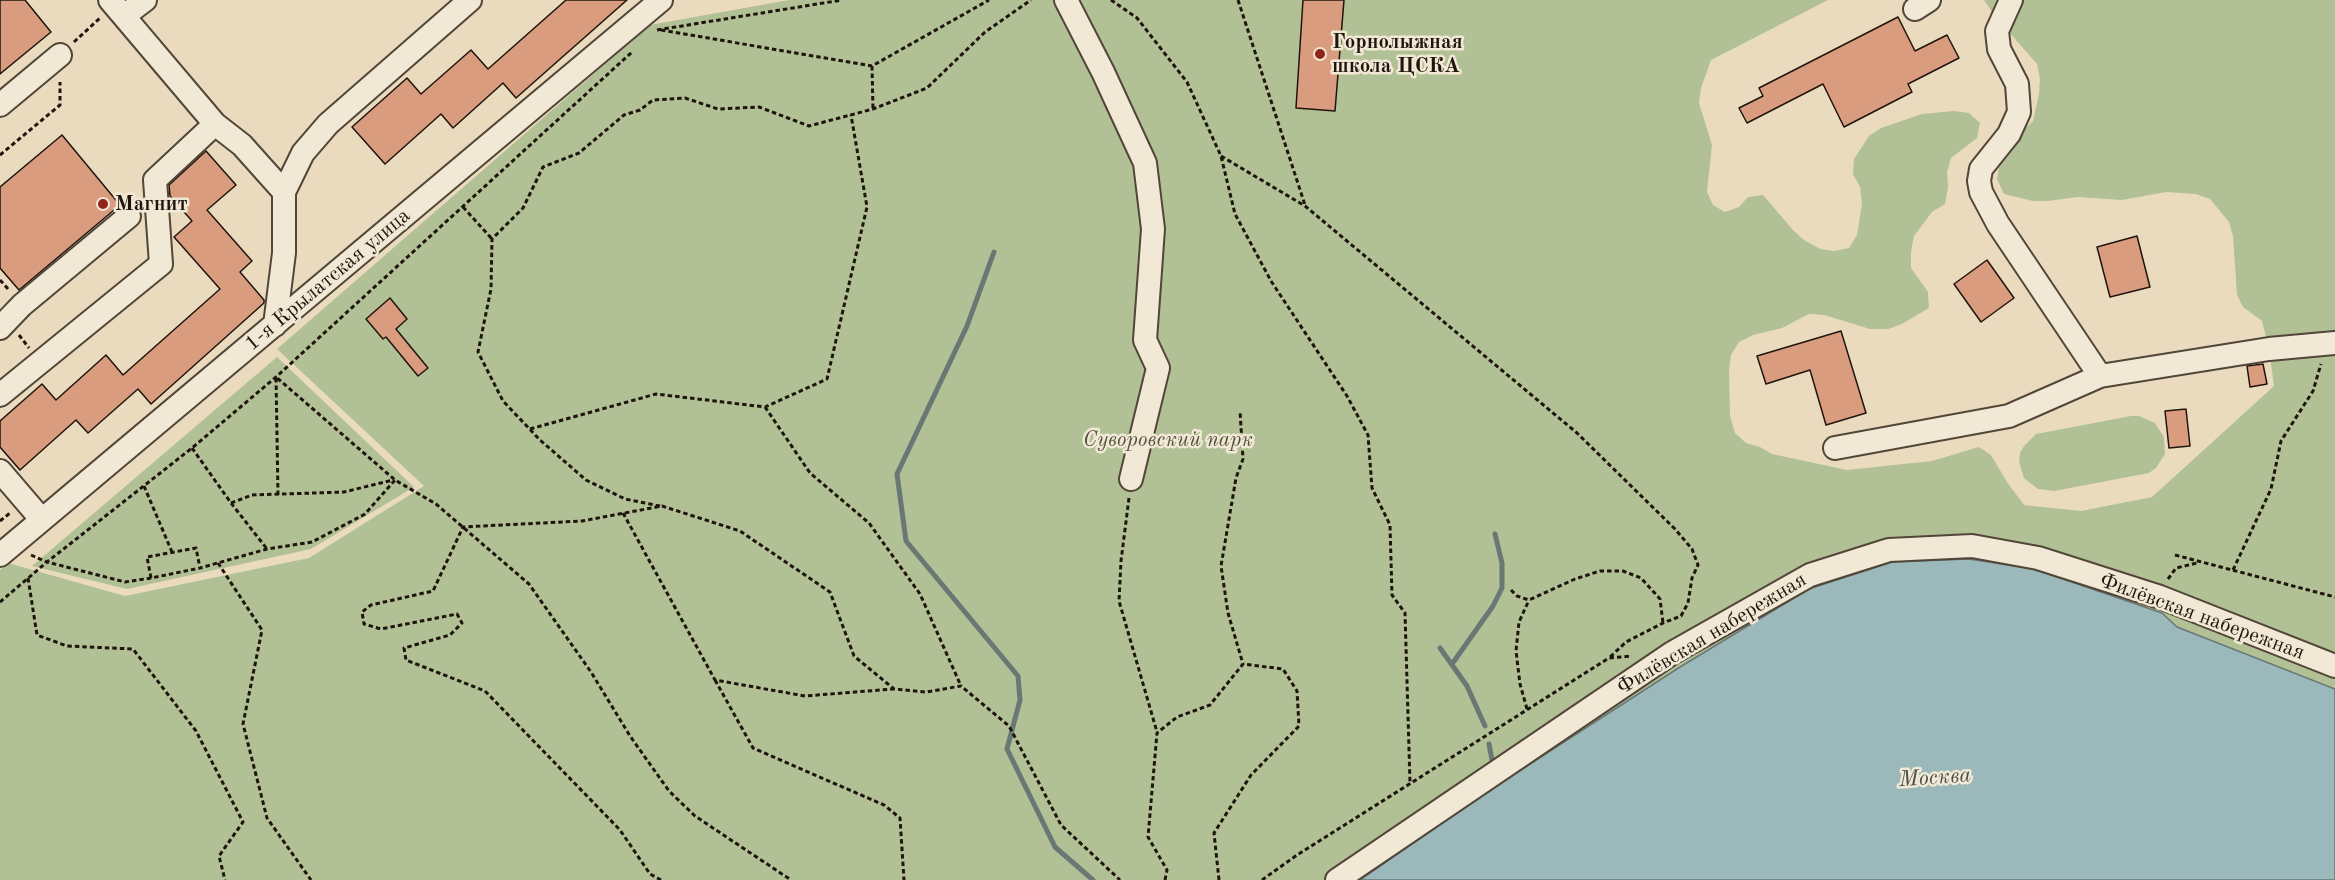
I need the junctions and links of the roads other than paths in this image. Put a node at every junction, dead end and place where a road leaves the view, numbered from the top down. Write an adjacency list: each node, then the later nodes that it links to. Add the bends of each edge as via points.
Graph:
1 (145, 0): 6 (street)
2 (470, 0): 10 (street, via 328,124 303,153)
3 (1066, 0): 19 (street, via 1145,163 1153,229 1145,340 1158,368)
4 (2011, 0): 15 (street, via 1998,32 1999,49 2017,84 2019,112 2009,134 1981,169 1981,192 1998,224)
5 (657, 2): 12 (street, 1-я Крылатская улица)
6 (116, 7): 9 (street)
7 (60, 56): 8 (street)
8 (0, 105)
9 (215, 124): 10 (street, via 242,145); 16 (street, via 155,180 161,264)
10 (284, 192): 12 (street, via 284,253)
11 (129, 216): 13 (street)
12 (275, 325): 20 (street, 1-я Крылатская улица)
13 (0, 328)
14 (2331, 344): 15 (street, via 2269,349)
15 (2100, 376): 17 (street, via 2008,416)
16 (0, 395)
17 (1835, 448)
18 (0, 471): 20 (street)
19 (1131, 479)
20 (42, 520): 21 (street, 1-я Крылатская улица)
21 (5, 550)
22 (2335, 666): 23 (street, Филёвская набережная, via 2160,597 2038,558 1972,546 1889,550 1810,575 1672,653)
23 (1337, 880)

